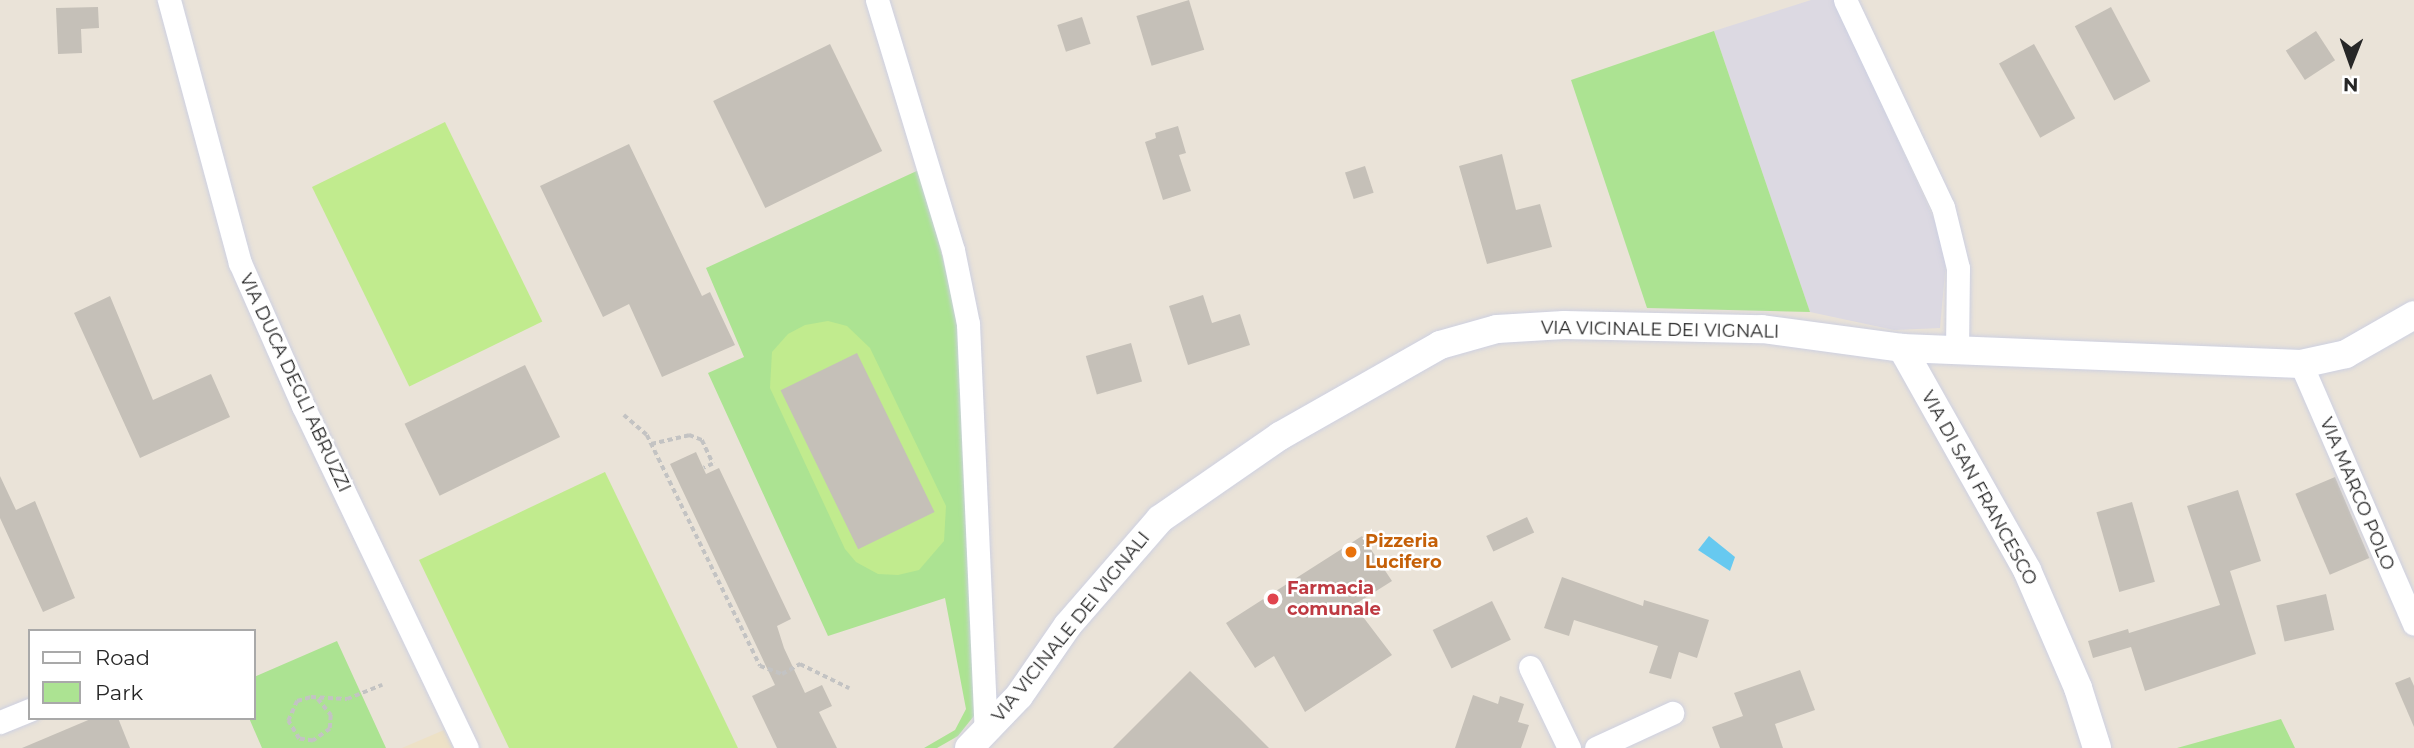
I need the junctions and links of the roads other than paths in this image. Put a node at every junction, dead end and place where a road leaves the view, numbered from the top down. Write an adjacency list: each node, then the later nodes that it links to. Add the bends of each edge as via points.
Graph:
1 (169, 0): 14 (street, VIA DUCA DEGLI ABRUZZI, via 240,263 303,406)
2 (877, 0): 13 (street, via 953,250 968,324)
3 (1845, 0): 6 (street, via 1943,207 1958,268)
4 (2414, 316): 7 (street, VIA VICINALE DEI VIGNALI, via 2346,354)
5 (1902, 348): 6 (street, VIA VICINALE DEI VIGNALI); 13 (street, VIA VICINALE DEI VIGNALI, via 1762,329 1564,325 1497,329 1440,345 1280,436 1160,519 1068,625 1019,696); 17 (street, VIA DI SAN FRANCESCO, via 2027,570 2078,688)
6 (1957, 350): 7 (street, VIA VICINALE DEI VIGNALI)
7 (2301, 363): 8 (street, VIA MARCO POLO)
8 (2414, 624)
9 (1530, 667): 15 (street)
10 (28, 711): 12 (street)
11 (1672, 713): 16 (street)
12 (0, 722)
13 (978, 739)
14 (467, 748)
15 (1569, 748)
16 (1595, 748)
17 (2097, 748)

